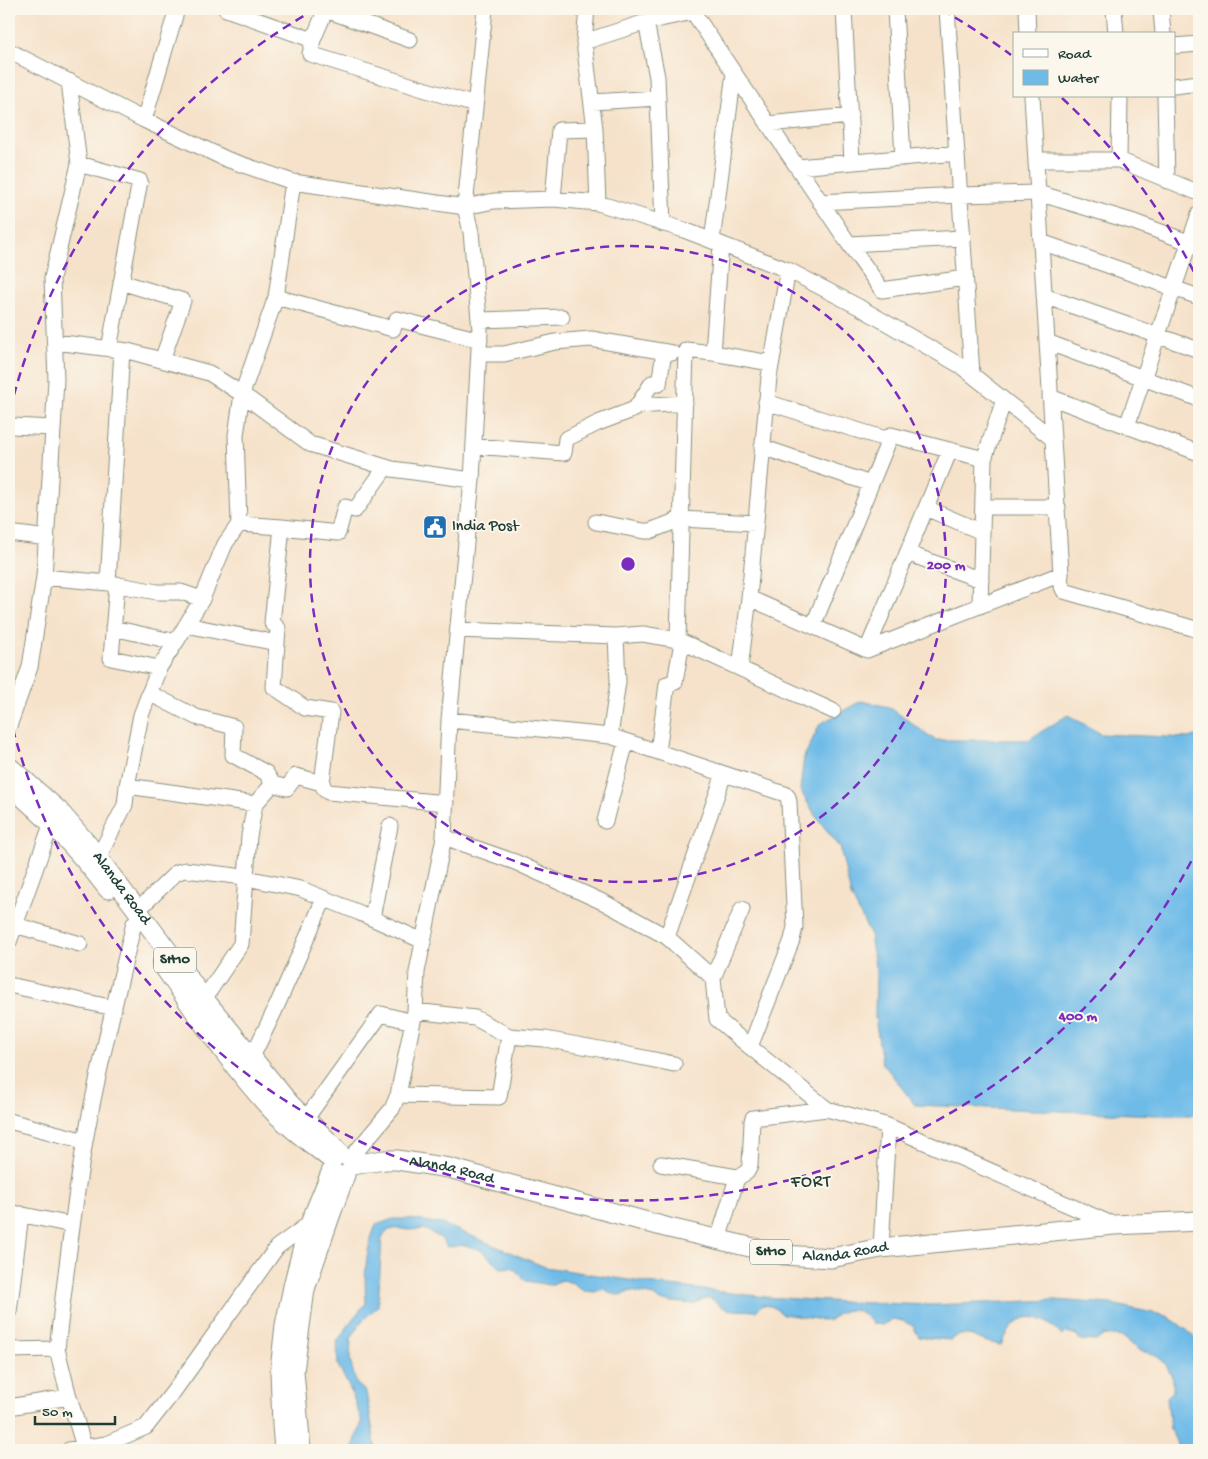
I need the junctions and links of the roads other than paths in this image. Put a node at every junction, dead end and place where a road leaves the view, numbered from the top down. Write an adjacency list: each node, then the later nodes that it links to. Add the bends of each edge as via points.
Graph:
1 (177, 9): 34 (street)
2 (226, 9): 17 (street)
3 (326, 9): 17 (street); 18 (street)
4 (485, 9): 32 (street)
5 (587, 9): 19 (street)
6 (844, 9): 33 (street)
7 (895, 9): 38 (street)
8 (947, 9): 37 (street)
9 (1027, 9): 14 (street)
10 (1114, 9): 15 (street)
11 (1161, 9): 16 (street)
12 (692, 10): 13 (street); 23 (street)
13 (646, 22): 19 (street); 27 (street)
14 (1028, 32)
15 (1116, 32)
16 (1163, 32)
17 (313, 40): 32 (street, via 310,54)
18 (410, 40)
19 (584, 42): 31 (street)
20 (1199, 44): 21 (street)
21 (1176, 46)
22 (9, 51): 24 (street)
23 (734, 73): 35 (street); 56 (street)
24 (69, 81): 34 (street); 42 (street)
25 (1199, 83): 26 (street)
26 (1176, 86)
27 (658, 98): 31 (street); 54 (street)
28 (1032, 98): 39 (street)
29 (1120, 98): 40 (street)
30 (1165, 98): 44 (street)
31 (592, 102): 36 (street)
32 (475, 105): 52 (street)
33 (850, 116): 35 (street); 41 (street)
34 (144, 120): 45 (street, via 226,159)
35 (768, 124): 43 (street)
36 (595, 129): 49 (street, via 559,130); 51 (street)
37 (957, 153): 38 (street); 48 (street)
38 (903, 158): 41 (street)
39 (1036, 160): 40 (street); 46 (street)
40 (1118, 160): 44 (street)
41 (852, 162): 43 (street)
42 (79, 164): 62 (street, via 140,181); 72 (street, via 52,278)
43 (797, 167): 50 (street)
44 (1167, 181): 47 (street)
45 (293, 182): 52 (street); 67 (street)
46 (1038, 193): 48 (street); 57 (street); 59 (street)
47 (1199, 193)
48 (960, 195): 50 (street); 55 (street)
49 (554, 200): 51 (street); 52 (street, via 494,201)
50 (820, 202): 58 (street)
51 (598, 203): 54 (street)
52 (465, 207): 70 (street, via 471,232)
53 (1199, 214): 59 (street)
54 (663, 224): 56 (street)
55 (962, 238): 58 (street); 61 (street)
56 (717, 242): 60 (street); 78 (street)
57 (1041, 242): 63 (street); 65 (street)
58 (849, 244): 64 (street)
59 (1195, 244): 63 (street)
60 (788, 270): 68 (street); 81 (street)
61 (965, 278): 64 (street); 82 (street)
62 (122, 282): 75 (street); 80 (street, via 183,301)
63 (1175, 287): 66 (street); 71 (street)
64 (882, 290): 68 (street)
65 (1044, 296): 71 (street); 73 (street)
66 (1199, 296)
67 (276, 297): 74 (street, via 393,329 397,319); 84 (street)
68 (875, 316): 82 (street)
69 (562, 317): 70 (street)
70 (480, 320): 74 (street)
71 (1157, 335): 76 (street); 83 (street)
72 (55, 342): 75 (street); 93 (street)
73 (1047, 342): 83 (street); 85 (street)
74 (479, 347): 77 (street, via 504,354 555,342 591,339); 96 (street)
75 (115, 349): 80 (street); 119 (street)
76 (1199, 350)
77 (664, 352): 79 (street); 90 (street, via 659,384 652,383)
78 (713, 353): 79 (street, via 686,350); 81 (street)
79 (685, 355): 89 (street)
80 (162, 360): 84 (street, via 208,374)
81 (771, 363): 88 (street)
82 (972, 374): 87 (street)
83 (1143, 378): 86 (street); 92 (street)
84 (242, 394): 101 (street, via 310,444); 110 (street, via 236,435)
85 (1050, 397): 92 (street); 94 (street)
86 (1199, 399)
87 (1004, 400): 94 (street); 100 (street)
88 (766, 402): 95 (street); 97 (street)
89 (684, 403): 90 (street); 107 (street)
90 (637, 406): 96 (street, via 566,439 564,453)
91 (12, 426): 93 (street)
92 (1127, 426): 99 (street)
93 (54, 428): 114 (street)
94 (1053, 439): 105 (street)
95 (889, 440): 98 (street, via 891,435); 103 (street)
96 (474, 446): 102 (street)
97 (762, 446): 103 (street); 109 (street)
98 (950, 450): 100 (street); 106 (street)
99 (1199, 453)
100 (984, 459): 104 (street)
101 (386, 467): 102 (street); 111 (street, via 355,510 345,507 338,533)
102 (472, 480): 126 (street)
103 (871, 484): 124 (street)
104 (983, 507): 105 (street); 112 (street)
105 (1058, 507): 116 (street)
106 (926, 508): 112 (street); 115 (street)
107 (681, 519): 108 (street, via 644,532); 109 (street); 129 (street)
108 (596, 522)
109 (756, 523): 120 (street)
110 (239, 524): 111 (street); 121 (street, via 225,544)
111 (282, 526): 131 (street, via 272,624 278,628)
112 (982, 532): 118 (street)
113 (9, 533): 114 (street)
114 (47, 538): 117 (street)
115 (908, 553): 118 (street); 132 (street)
116 (1061, 574): 122 (street); 127 (street, via 1064,591)
117 (44, 577): 119 (street); 138 (street, via 30,667)
118 (981, 580): 122 (street)
119 (113, 583): 121 (street, via 157,592 181,592); 125 (street)
120 (749, 598): 124 (street); 134 (street)
121 (202, 599): 123 (street)
122 (980, 606): 132 (street)
123 (186, 625): 130 (street); 131 (street)
124 (813, 626): 132 (street)
125 (113, 628): 130 (street); 133 (street, via 110,658)
126 (458, 630): 128 (street); 137 (street)
127 (1199, 630)
128 (616, 636): 129 (street, via 643,634); 139 (street, via 618,682)
129 (680, 641): 134 (street); 141 (street, via 675,682 667,684)
130 (176, 642): 133 (street)
131 (277, 642): 144 (street, via 274,687 305,708 330,712)
132 (867, 650)
133 (158, 668): 135 (street)
134 (740, 668): 136 (street)
135 (149, 693): 145 (street, via 196,717 234,727 233,755 266,772); 147 (street, via 141,715)
136 (833, 711)
137 (449, 720): 139 (street); 148 (street)
138 (9, 726)
139 (610, 736): 140 (street)
140 (626, 742): 141 (street); 150 (street)
141 (658, 752): 143 (street)
142 (9, 767): 154 (main road, Alanda Road / SH10, via 60,810)
143 (724, 774): 161 (street); 171 (street, via 785,794 789,802 795,927)
144 (322, 783): 145 (street, via 296,776 287,788); 148 (street, via 328,792)
145 (273, 784): 149 (street)
146 (9, 785): 151 (main road, Alanda Road / SH10)
147 (127, 786): 149 (street); 154 (street, via 124,805)
148 (446, 803): 153 (street)
149 (255, 804): 155 (street)
150 (605, 821)
151 (51, 825): 154 (main road, Alanda Road / SH10); 160 (street)
152 (390, 826): 159 (street)
153 (444, 838): 161 (street, via 524,866 605,903); 162 (street)
154 (89, 852): 158 (main road, Alanda Road / SH10)
155 (246, 878): 156 (street, via 301,889); 158 (street, via 181,871); 167 (street, via 241,944)
156 (324, 899): 159 (street); 172 (street)
157 (742, 909): 165 (street)
158 (136, 916): 167 (main road, Alanda Road / SH10); 168 (street); 177 (main road, Alanda Road / SH10, via 228,1058 274,1112)
159 (372, 918): 162 (street)
160 (15, 925): 163 (street); 164 (street)
161 (667, 937): 165 (street)
162 (423, 941): 169 (street)
163 (9, 942)
164 (80, 944)
165 (713, 978): 171 (street, via 718,1019)
166 (9, 984): 168 (street)
167 (204, 999): 172 (main road, Alanda Road / SH10)
168 (114, 1008): 179 (street)
169 (414, 1017): 170 (street, via 475,1018); 174 (street); 177 (street, via 381,1014)
170 (509, 1036): 173 (street, via 610,1050); 174 (street, via 499,1097)
171 (750, 1047): 175 (street)
172 (252, 1057): 177 (main road, Alanda Road / SH10, via 289,1103)
173 (674, 1064)
174 (398, 1096): 180 (street, via 392,1109)
175 (827, 1110): 178 (street); 182 (street, via 754,1118 750,1166 747,1172)
176 (9, 1122): 179 (street)
177 (301, 1126): 180 (main road, Alanda Road / SH10)
178 (888, 1126): 186 (street); 189 (street)
179 (85, 1140): 187 (street)
180 (342, 1164): 185 (main road); 188 (main road, Alanda Road / SH10, via 397,1160 449,1168); 197 (main road, via 329,1219 305,1289 294,1371)
181 (662, 1164): 182 (street)
182 (737, 1177): 188 (street)
183 (15, 1213): 187 (street); 190 (street)
184 (1199, 1221): 186 (main road, Alanda Road / SH10)
185 (310, 1223): 195 (street, via 277,1247 146,1427 106,1444); 196 (main road, via 289,1302 281,1353)
186 (1114, 1224): 189 (main road, Alanda Road / SH10)
187 (72, 1225): 191 (street)
188 (718, 1240): 189 (main road, Alanda Road / SH10, via 784,1254 831,1258)
189 (881, 1248)
190 (9, 1312)
191 (57, 1349): 192 (street); 193 (street)
192 (9, 1350)
193 (69, 1398): 194 (street); 195 (street)
194 (9, 1407)
195 (80, 1449)
196 (284, 1450)
197 (300, 1450)

